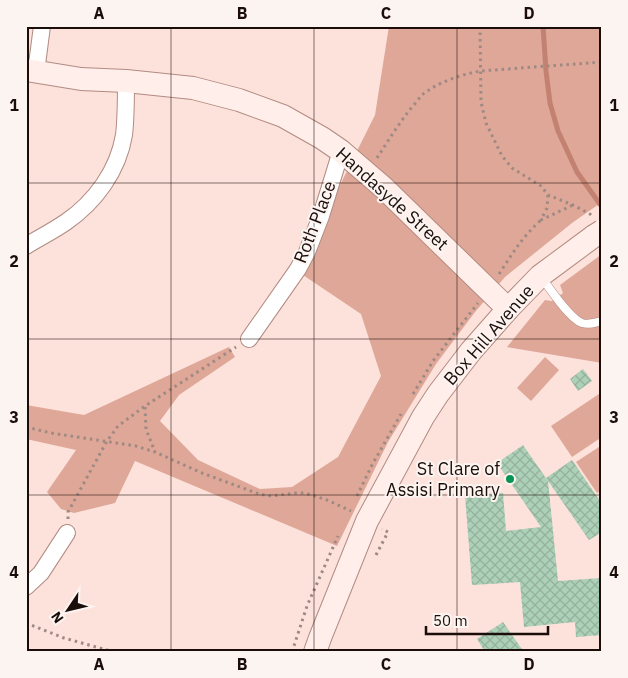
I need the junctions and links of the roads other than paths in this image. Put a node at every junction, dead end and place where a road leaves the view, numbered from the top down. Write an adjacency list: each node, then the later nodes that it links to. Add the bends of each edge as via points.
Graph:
1 (42, 26): 2 (street)
2 (31, 71): 3 (street, Handasyde Street, via 81,79)
3 (126, 81): 4 (street, Handasyde Street, via 193,88 239,100 283,116); 6 (street, via 124,136 117,160 105,183 88,204 66,222)
4 (341, 151): 8 (street, Handasyde Street, via 384,188); 10 (street, Roth Place, via 307,252)
5 (597, 229): 7 (street, Box Hill Avenue)
6 (26, 246)
7 (540, 276): 8 (street, Box Hill Avenue); 9 (lane, via 581,322 593,324)
8 (508, 310): 13 (street, Box Hill Avenue, via 471,350 423,417 367,521)
9 (602, 321)
10 (249, 339)
11 (67, 533): 12 (street)
12 (26, 588)
13 (315, 652)

